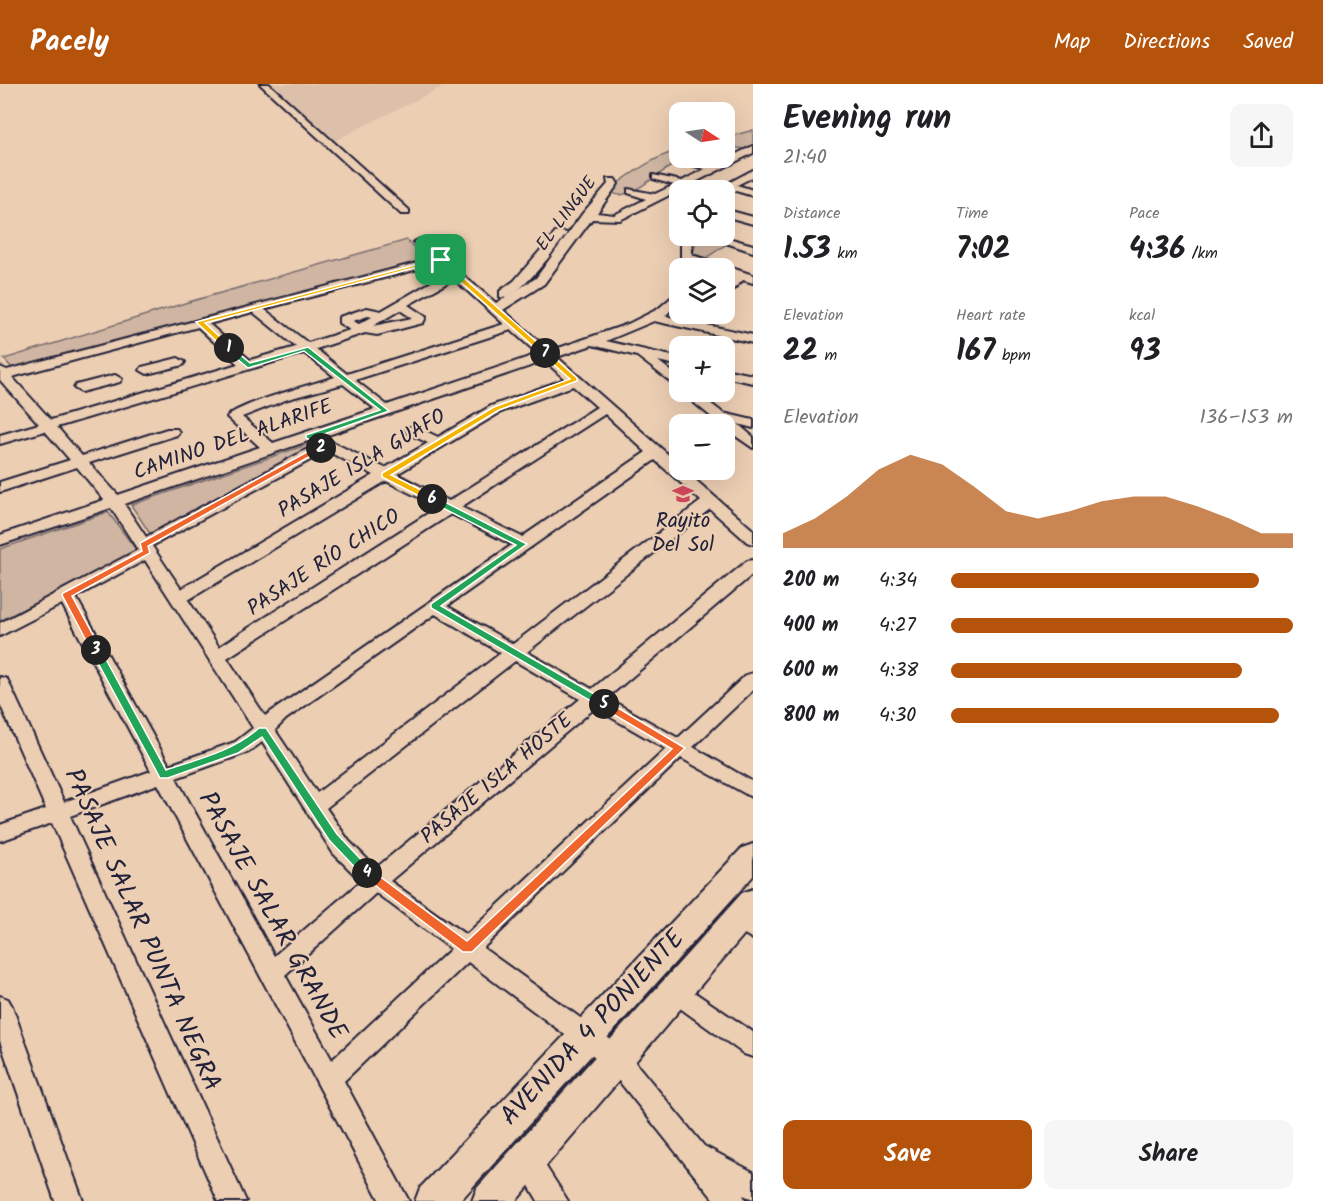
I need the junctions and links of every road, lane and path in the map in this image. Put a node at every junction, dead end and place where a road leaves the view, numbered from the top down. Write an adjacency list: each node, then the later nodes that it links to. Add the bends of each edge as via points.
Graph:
1 (264, 84): 15 (street)
2 (749, 152): 4 (street)
3 (711, 168): 4 (street)
4 (714, 169): 8 (street)
5 (753, 173): 9 (street)
6 (657, 177): 7 (street)
7 (672, 180)
8 (692, 180)
9 (735, 181)
10 (735, 190): 13 (street)
11 (632, 191): 14 (street)
12 (669, 191): 14 (street)
13 (753, 193)
14 (655, 198): 16 (street)
15 (405, 212)
16 (624, 214): 17 (street, via 612,219); 19 (street)
17 (587, 215): 27 (street, EL LINGUE, via 540,281 521,295); 27 (street, EL LINGUE, via 613,184 611,181 604,183 518,284)
18 (735, 215): 20 (street)
19 (644, 220)
20 (753, 221)
21 (420, 242): 24 (street)
22 (735, 243): 23 (street)
23 (753, 249)
24 (441, 260): 25 (street); 29 (street)
25 (456, 274): 26 (street); 27 (street)
26 (400, 305): 30 (street); 35 (street, via 420,316 419,320 377,331)
27 (491, 305): 33 (street)
28 (669, 307): 31 (street)
29 (255, 308): 32 (street); 38 (street)
30 (385, 315): 35 (street); 35 (street, via 367,312 344,320)
31 (654, 317): 34 (street); 37 (street, CAMINO DEL ALARIFE)
32 (200, 322): 44 (street); 48 (street)
33 (513, 325): 40 (street); 51 (street)
34 (698, 326): 36 (street)
35 (362, 329): 38 (street)
36 (753, 339)
37 (591, 341): 39 (street); 40 (street, CAMINO DEL ALARIFE)
38 (298, 351): 44 (street); 51 (street); 55 (street)
39 (639, 352): 41 (street); 47 (street)
40 (548, 356): 54 (street); 62 (street, CAMINO DEL ALARIFE)
41 (669, 360)
42 (178, 362): 43 (street)
43 (163, 366): 46 (street); 57 (street)
44 (248, 366): 57 (street)
45 (669, 369): 47 (street)
46 (147, 370)
47 (663, 372): 50 (street)
48 (1, 374): 63 (street)
49 (735, 375): 53 (street)
50 (669, 377)
51 (345, 378): 55 (street); 62 (street)
52 (115, 379): 56 (street)
53 (753, 379)
54 (575, 380): 61 (street); 69 (street, PASAJE ISLA GUAFO, via 503,406)
55 (330, 382): 71 (street, via 234,417)
56 (98, 383): 58 (street); 60 (street)
57 (181, 386): 60 (street)
58 (81, 388)
59 (701, 402): 66 (street)
60 (120, 404): 63 (street)
61 (606, 407): 72 (street); 78 (street, PASAJE RÍO CHICO)
62 (386, 411): 67 (street, CAMINO DEL ALARIFE)
63 (49, 425): 68 (street); 73 (street)
64 (412, 430): 69 (street)
65 (172, 432): 73 (street)
66 (751, 434)
67 (309, 436): 70 (street); 71 (street, CAMINO DEL ALARIFE)
68 (0, 440)
69 (439, 443): 74 (street, PASAJE ISLA GUAFO)
70 (326, 445): 74 (street); 82 (street)
71 (271, 449): 77 (street, CAMINO DEL ALARIFE)
72 (656, 452): 76 (street); 81 (street)
73 (80, 461): 75 (street); 77 (street)
74 (385, 475): 78 (street); 85 (street, PASAJE ISLA GUAFO)
75 (0, 487)
76 (711, 501): 79 (street); 88 (street)
77 (115, 502): 80 (street, CAMINO DEL ALARIFE); 82 (street)
78 (449, 507): 81 (street); 89 (street, PASAJE RÍO CHICO)
79 (753, 539)
80 (0, 540)
81 (523, 544): 86 (street)
82 (145, 548): 84 (street); 85 (street)
83 (753, 565): 92 (street, PASAJE ISLA HOSTE)
84 (66, 595): 87 (street); 95 (street, PASAJE SALAR GRANDE)
85 (178, 598): 89 (street)
86 (434, 606): 88 (street); 93 (street, via 279,714)
87 (0, 630)
88 (514, 652): 92 (street); 97 (street)
89 (216, 657): 93 (street)
90 (753, 679): 94 (street)
91 (0, 683): 98 (street, PASAJE SALAR PUNTA NEGRA)
92 (594, 698): 94 (street); 101 (street, PASAJE ISLA HOSTE)
93 (262, 730): 95 (street, via 234,751); 97 (street)
94 (680, 748): 96 (street); 103 (street)
95 (164, 776): 98 (street); 104 (street, PASAJE SALAR GRANDE)
96 (753, 791)
97 (313, 807): 101 (street, via 341,847)
98 (58, 812): 99 (street); 115 (street, PASAJE SALAR PUNTA NEGRA)
99 (0, 833)
100 (753, 856): 107 (street, AVENIDA 4 PONIENTE)
101 (375, 881): 103 (street); 104 (street, PASAJE ISLA HOSTE)
102 (748, 917): 105 (street, AVENIDA 4 PONIENTE)
103 (468, 948): 107 (street); 110 (street)
104 (271, 973): 110 (street, PASAJE SALAR GRANDE)
105 (674, 992): 108 (street); 109 (street, AVENIDA 4 PONIENTE)
106 (0, 1006): 114 (street)
107 (586, 1035): 109 (street); 117 (street, AVENIDA 4 PONIENTE)
108 (753, 1046)
109 (616, 1058): 111 (street); 112 (street, AVENIDA 4 PONIENTE)
110 (329, 1079): 116 (street, PASAJE SALAR GRANDE)
111 (698, 1156): 113 (street); 120 (street)
112 (527, 1160): 118 (street, AVENIDA 4 PONIENTE); 119 (street)
113 (753, 1186)
114 (69, 1201)
115 (232, 1201)
116 (395, 1201)
117 (434, 1201)
118 (491, 1201)
119 (554, 1201)
120 (732, 1201)

